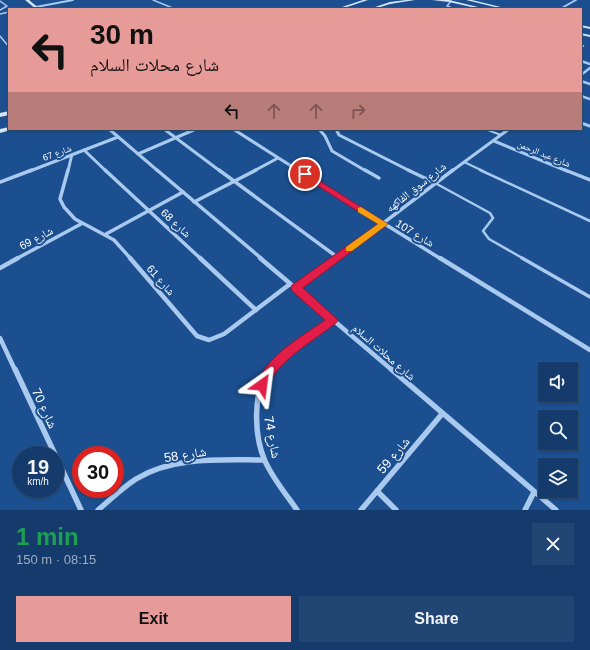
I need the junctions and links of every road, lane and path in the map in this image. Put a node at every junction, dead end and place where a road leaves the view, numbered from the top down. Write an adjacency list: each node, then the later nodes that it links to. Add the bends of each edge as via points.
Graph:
1 (27, 0): 15 (main road)
2 (73, 0): 15 (street)
3 (153, 0): 12 (lane)
4 (161, 0): 12 (lane)
5 (366, 0): 17 (main road)
6 (413, 0): 13 (main road)
7 (434, 0): 14 (main road)
8 (445, 0): 14 (main road)
9 (468, 0): 21 (main road)
10 (576, 0): 22 (street)
11 (0, 1): 23 (lane, via 6,6)
12 (156, 1): 16 (lane)
13 (390, 1): 18 (main road)
14 (451, 1): 19 (lane, via 447,6); 20 (main road)
15 (37, 8)
16 (173, 8)
17 (341, 8)
18 (373, 8)
19 (452, 8)
20 (476, 8)
21 (503, 8)
22 (562, 8)
23 (0, 10)
24 (0, 37): 25 (lane)
25 (8, 46)
26 (110, 130): 35 (street, شارع محلات السلام)
27 (165, 130): 36 (street)
28 (194, 130): 36 (street)
29 (234, 130): 41 (street, شارع 107)
30 (320, 130): 43 (street, via 326,136 332,151)
31 (336, 130): 47 (street, via 339,135)
32 (488, 130): 34 (lane)
33 (508, 130): 34 (street, شارع سوق الفاكهه)
34 (500, 135): 37 (street, شارع سوق الفاكهه)
35 (118, 137): 38 (street, شارع 67); 40 (street, شارع محلات السلام)
36 (176, 138): 40 (street); 45 (street)
37 (494, 141): 42 (street, شارع سوق الفاكهه); 44 (street, شارع عبد الرحمن)
38 (84, 150): 39 (street, شارع 67); 50 (street, شارع 68)
39 (72, 154): 46 (street, شارع 67); 52 (street, شارع 61, via 60,199 62,206)
40 (138, 154): 48 (street, شارع محلات السلام)
41 (278, 158): 45 (street); 53 (street, شارع 107)
42 (464, 162): 47 (street, شارع سوق الفاكهه); 51 (lane)
43 (379, 178)
44 (590, 180)
45 (234, 181): 49 (street); 55 (street)
46 (0, 182)
47 (435, 183): 53 (street, شارع سوق الفاكهه); 59 (lane, via 490,213 493,218 483,231 489,239)
48 (183, 192): 49 (street, شارع محلات السلام); 50 (street)
49 (194, 202): 57 (street, شارع محلات السلام)
50 (148, 210): 54 (street); 60 (street, شارع 68)
51 (590, 221)
52 (81, 224): 54 (street, شارع 61); 56 (street, شارع 69)
53 (384, 224): 55 (street, شارع سوق الفاكهه); 63 (street, شارع 107)
54 (106, 234): 60 (street, شارع 61, via 197,336 209,340 224,334)
55 (338, 257): 58 (street, شارع سوق الفاكهه)
56 (0, 268)
57 (290, 284): 58 (street, شارع محلات السلام); 60 (street, شارع 61)
58 (296, 288): 61 (street, شارع محلات السلام)
59 (590, 297)
60 (256, 310)
61 (332, 320): 64 (street, شارع محلات السلام); 65 (street, شارع 74, via 280,360 266,375 258,394 257,412)
62 (0, 338): 68 (street, شارع 70)
63 (590, 350)
64 (442, 414): 66 (street, شارع 59); 67 (street, شارع محلات السلام)
65 (264, 460): 69 (street, شارع 58, via 215,461 165,467 137,479); 70 (street, شارع 74)
66 (377, 490): 71 (street, شارع 59); 72 (street)
67 (534, 492): 73 (street); 74 (street, شارع محلات السلام)
68 (81, 510)
69 (98, 510)
70 (297, 510)
71 (361, 510)
72 (396, 510)
73 (525, 510)
74 (556, 510)

